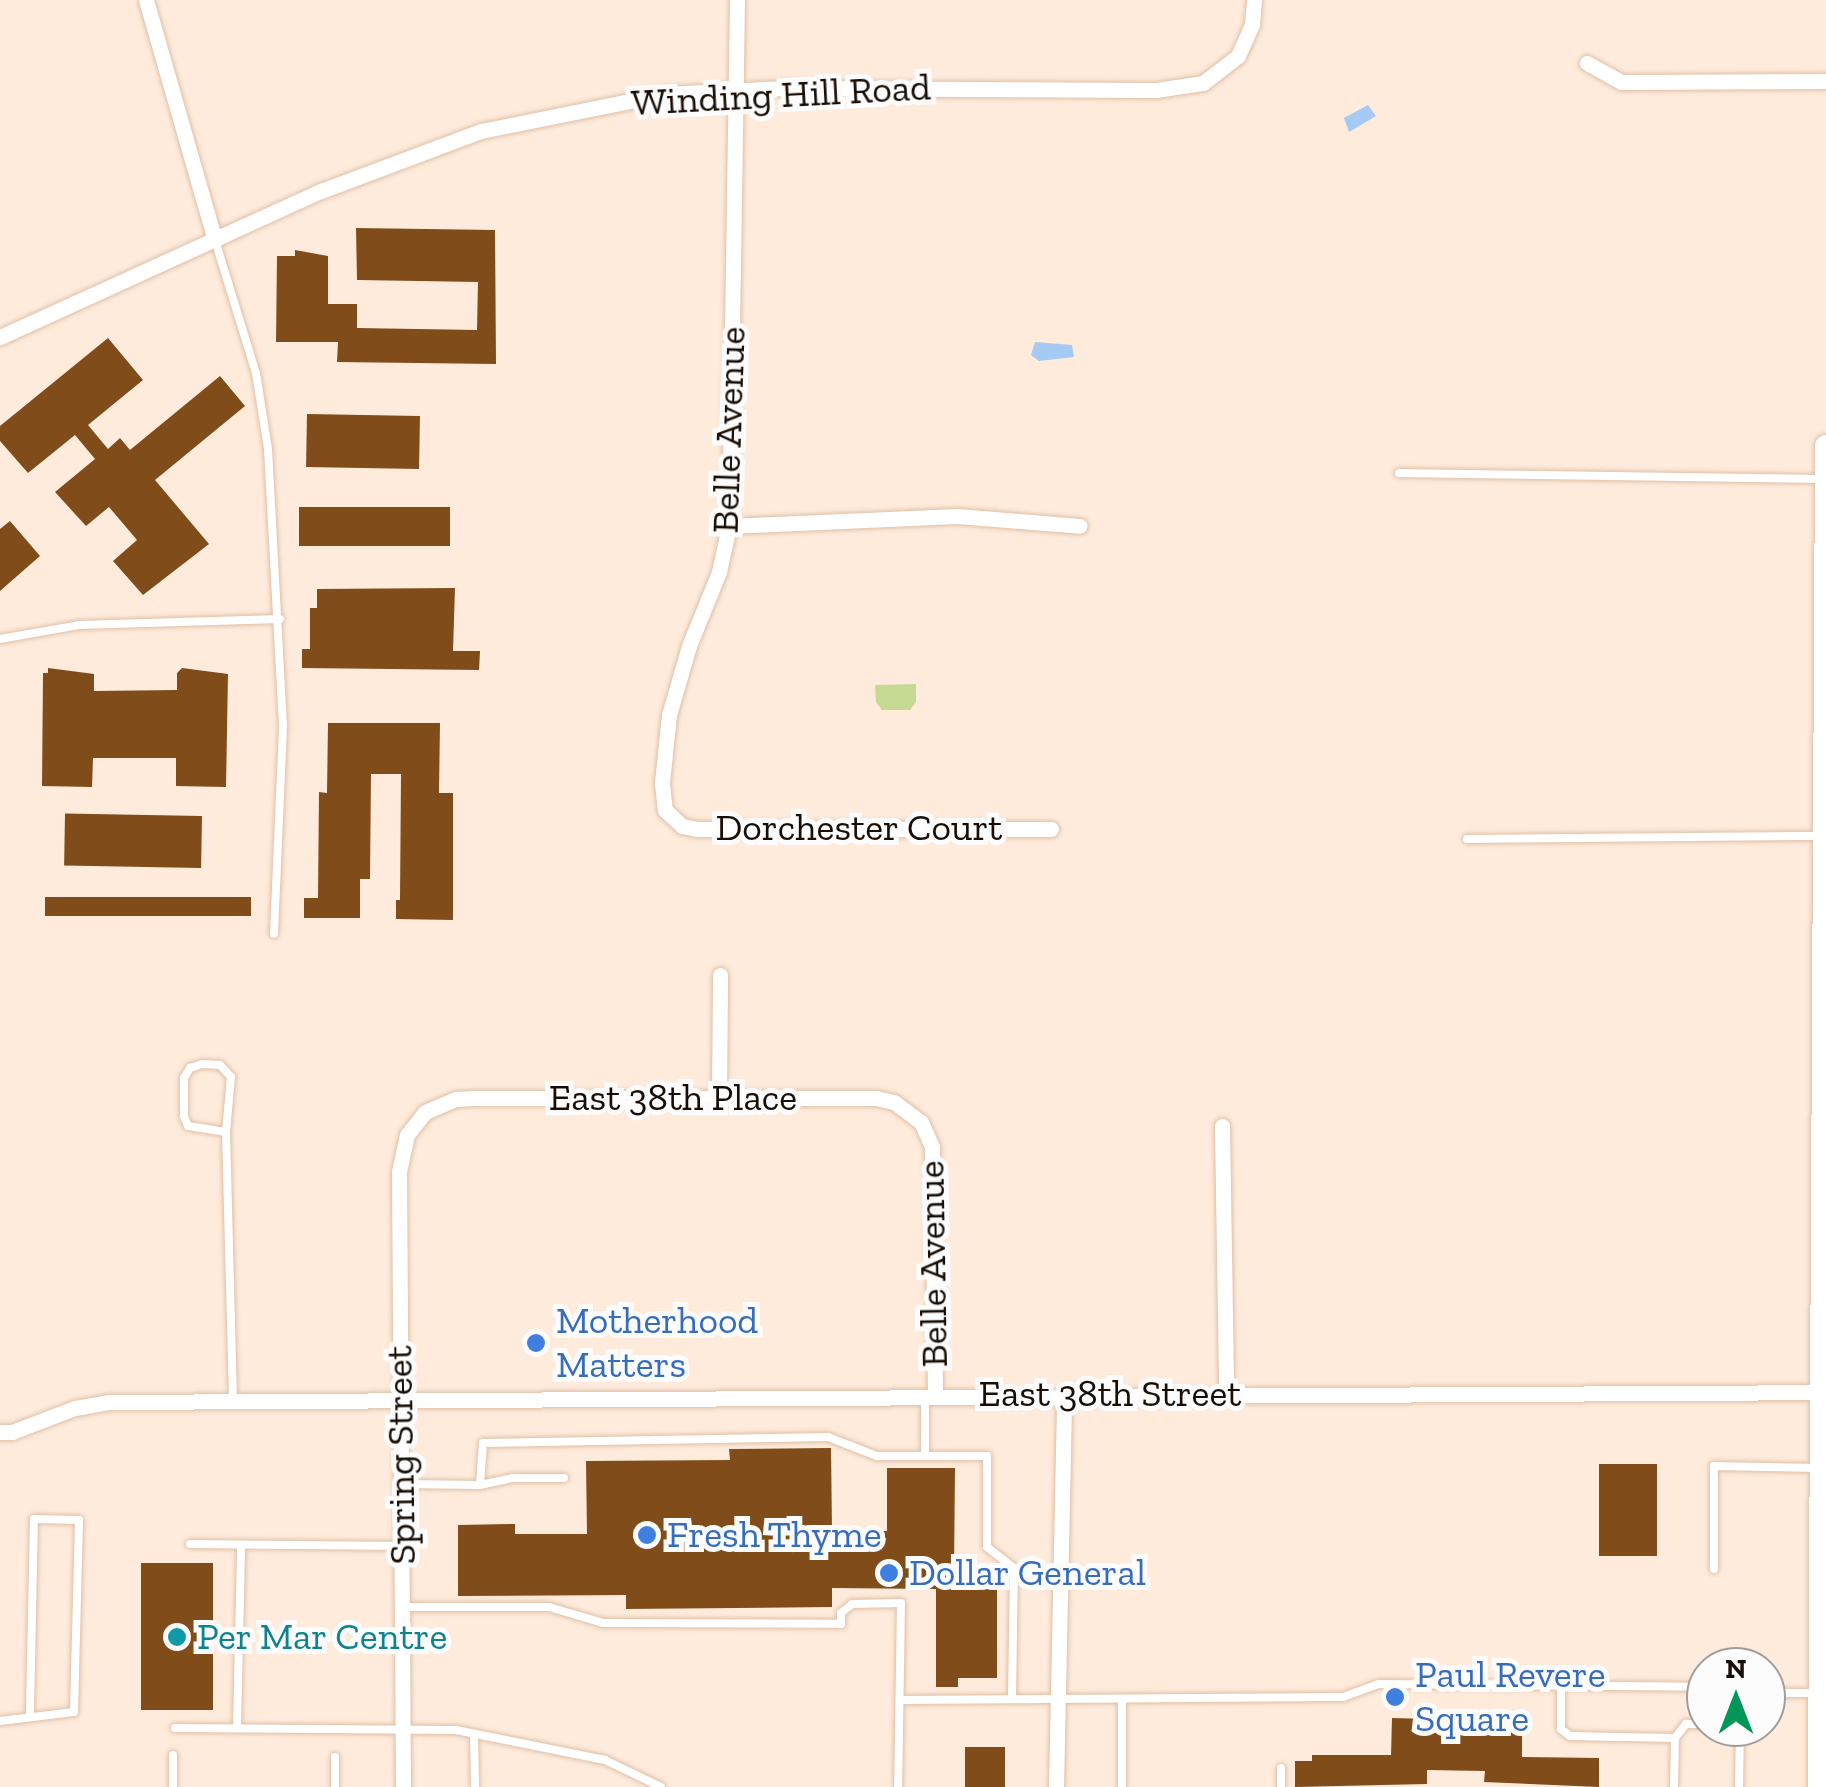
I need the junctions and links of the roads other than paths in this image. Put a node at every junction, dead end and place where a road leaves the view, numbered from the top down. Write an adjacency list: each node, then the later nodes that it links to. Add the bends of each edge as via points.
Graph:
1 (146, 0): 7 (street)
2 (737, 0): 6 (street, Belle Avenue)
3 (1254, 0): 6 (street, Winding Hill Road, via 1238,56 1203,83 1156,90)
4 (1587, 63): 5 (street, via 1620,82)
5 (1826, 81)
6 (739, 90): 7 (street, Winding Hill Road, via 665,94 481,131 321,191); 12 (street, Belle Avenue)
7 (215, 240): 8 (street, Winding Hill Road); 14 (lane, via 256,372)
8 (0, 337)
9 (1826, 446): 11 (main road)
10 (1399, 474): 11 (lane)
11 (1826, 479): 18 (main road)
12 (729, 526): 13 (street, via 957,516); 16 (street, Belle Avenue, via 720,572 669,715 662,798)
13 (1080, 526)
14 (280, 620): 15 (lane, via 79,625); 20 (lane, via 283,727)
15 (0, 638)
16 (670, 819): 17 (street, Dorchester Court, via 697,828)
17 (1051, 829)
18 (1822, 836): 19 (lane); 27 (main road)
19 (1466, 838)
20 (274, 934)
21 (720, 975): 22 (street)
22 (719, 1097): 23 (street, East 38th Place, via 456,1099 424,1112); 26 (street, East 38th Place, via 876,1098 908,1111)
23 (412, 1125): 31 (street, Spring Street, via 399,1172)
24 (1222, 1126): 28 (street)
25 (226, 1132): 25 (lane, via 188,1126 184,1078 190,1068 220,1065 231,1077); 32 (lane)
26 (928, 1133): 30 (street, Belle Avenue, via 934,1164)
27 (1821, 1392): 28 (street, East 38th Street); 35 (main road)
28 (1226, 1393): 29 (street, East 38th Street)
29 (1064, 1394): 30 (street, East 38th Street); 49 (street)
30 (930, 1395): 31 (street, East 38th Street); 34 (lane)
31 (398, 1398): 32 (street, East 38th Street); 37 (street, Spring Street)
32 (233, 1403): 33 (street, East 38th Street, via 109,1402)
33 (0, 1432)
34 (925, 1456): 38 (lane, via 878,1456 828,1437 483,1442); 48 (lane, via 987,1456 987,1546 1014,1568)
35 (1823, 1468): 42 (lane, via 1714,1466); 47 (main road)
36 (564, 1478): 38 (lane)
37 (403, 1484): 38 (lane); 41 (street, Spring Street)
38 (480, 1486)
39 (190, 1544): 40 (lane)
40 (241, 1545): 41 (lane); 56 (lane)
41 (402, 1546): 43 (street, Spring Street)
42 (1714, 1570)
43 (402, 1607): 51 (lane, via 549,1607 604,1623 841,1624 841,1613 852,1604 901,1603); 57 (street, Spring Street)
44 (1562, 1686): 45 (lane); 50 (lane, via 1379,1684 1343,1697); 59 (lane, via 1561,1729 1570,1736)
45 (1686, 1687)
46 (1786, 1693): 47 (lane)
47 (1822, 1693): 75 (main road)
48 (1012, 1698): 49 (lane); 51 (lane)
49 (1056, 1698): 50 (lane); 70 (street)
50 (1122, 1699): 71 (lane)
51 (902, 1700): 69 (lane)
52 (30, 1717): 52 (lane, via 74,1712 80,1520 34,1519); 53 (lane)
53 (0, 1721)
54 (1686, 1724): 59 (lane)
55 (174, 1728): 56 (lane)
56 (237, 1728): 57 (lane)
57 (402, 1731): 58 (lane); 66 (street, Spring Street)
58 (474, 1734): 67 (lane); 68 (lane, via 604,1760)
59 (1675, 1738): 73 (lane)
60 (1740, 1747): 74 (lane)
61 (173, 1755): 64 (lane)
62 (335, 1756): 65 (lane)
63 (1281, 1768): 72 (lane)
64 (174, 1787)
65 (335, 1787)
66 (402, 1787)
67 (474, 1787)
68 (661, 1787)
69 (898, 1787)
70 (1056, 1787)
71 (1122, 1787)
72 (1280, 1787)
73 (1674, 1787)
74 (1739, 1787)
75 (1819, 1787)

